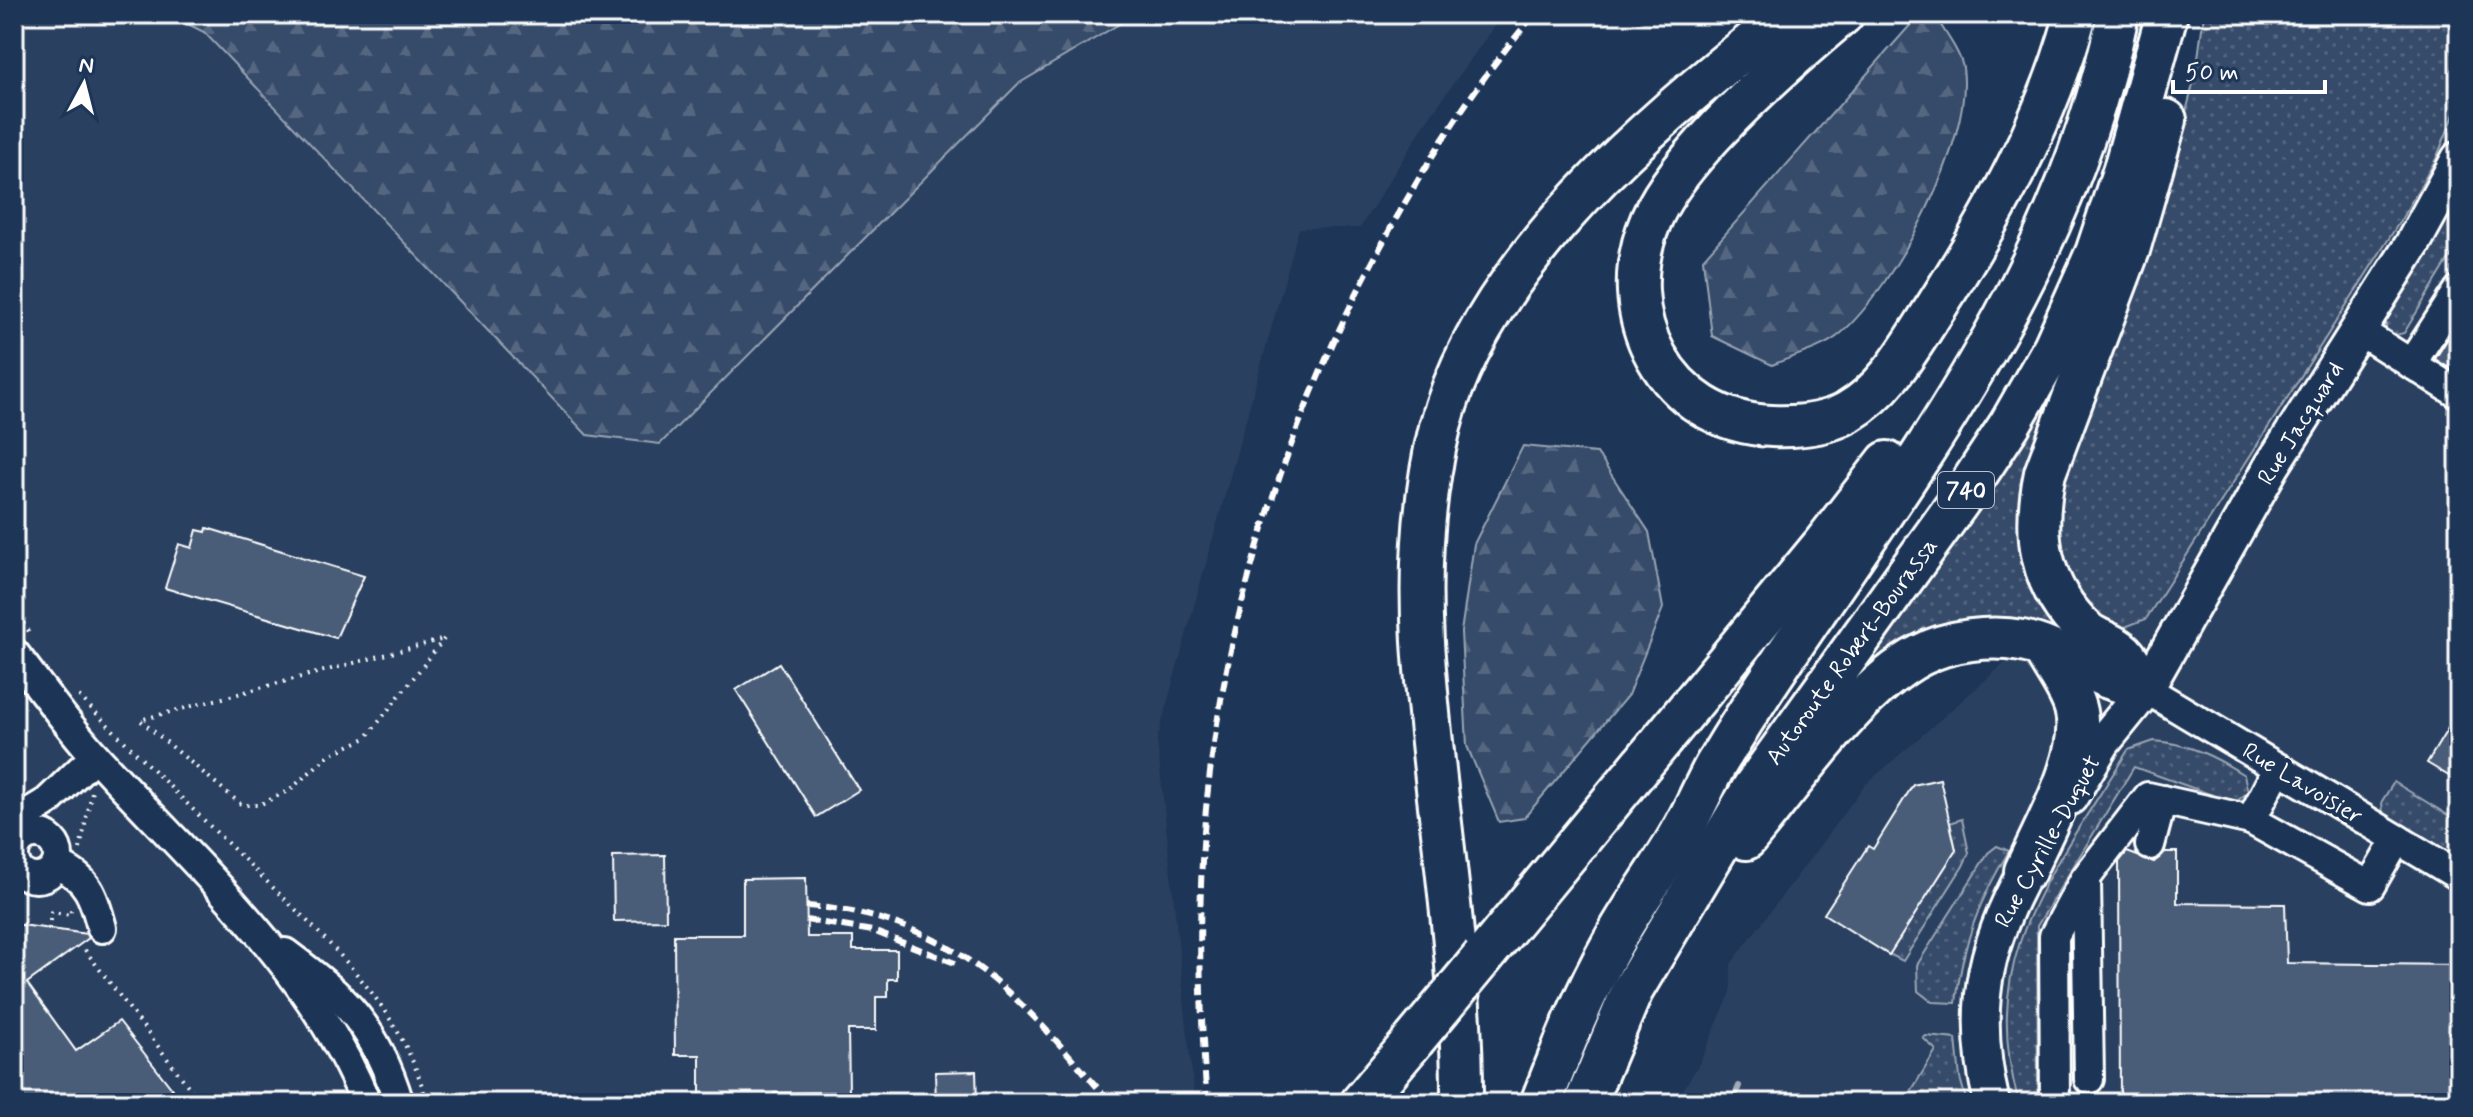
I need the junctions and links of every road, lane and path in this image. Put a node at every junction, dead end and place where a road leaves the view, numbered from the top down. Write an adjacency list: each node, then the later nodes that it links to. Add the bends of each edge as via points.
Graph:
1 (1789, 14): 40 (highway, via 1679,104 1542,241 1484,327 1441,424 1423,542 1423,640 1463,1036)
2 (1843, 14): 3 (highway, via 1735,111 1707,144 1652,218 1638,258 1638,302 1646,338 1670,378 1699,404 1755,426 1818,424 1847,412 1899,365 2012,177 2051,89)
3 (2076, 14)
4 (2118, 14): 9 (highway, Autoroute Robert-Bourassa / 740, via 2073,167)
5 (2167, 14): 31 (highway, Autoroute Robert-Bourassa / 740, via 2120,183 2054,347 1962,497 1753,788)
6 (2188, 14): 17 (highway, via 2143,206 2045,473 2039,504 2046,570 2061,605 2089,634 2122,652)
7 (2459, 159): 10 (main road, Rue Jacquard)
8 (2459, 290): 11 (street)
9 (2008, 314): 39 (highway, bridge, via 1943,376 1857,504); 41 (highway, Autoroute Robert-Bourassa / 740, via 1927,452 1780,663 1715,767 1680,836 1612,944)
10 (2358, 330): 11 (street); 17 (main road, Rue Jacquard, via 2272,466)
11 (2411, 364): 12 (street)
12 (2459, 394)
13 (14, 610): 14 (path)
14 (23, 644): 19 (street)
15 (2043, 648): 17 (highway); 28 (highway, via 2072,700 2077,737 2072,761); 31 (highway, via 1991,639 1957,643 1921,654 1882,682)
16 (69, 687): 38 (path, via 362,978 400,1034)
17 (2146, 689): 20 (street, Rue Lavoisier); 28 (main road, Rue Cyrille-Duquet, via 2103,742)
18 (140, 720): 18 (path, via 242,805 259,805 290,790 329,755 366,738 444,639)
19 (95, 756): 22 (street); 33 (street)
20 (2278, 768): 23 (street); 25 (street, Rue Lavoisier)
21 (2162, 800): 23 (street); 26 (street); 30 (street, via 2148,797)
22 (47, 802): 24 (street); 27 (street)
23 (2251, 820): 25 (street, via 2370,886)
24 (15, 838): 27 (street, via 45,836); 27 (street, via 14,859 28,877 50,874)
25 (2397, 839): 29 (street, Rue Lavoisier)
26 (2150, 845)
27 (55, 854): 32 (street, via 90,887)
28 (2025, 871): 43 (main road, Rue Cyrille-Duquet, via 2002,913 1983,979 1981,1043)
29 (2459, 876)
30 (2085, 879): 34 (street); 44 (street, via 2054,936)
31 (1676, 922): 42 (highway, Autoroute Robert-Bourassa / 740, via 1632,991)
32 (94, 939): 35 (path)
33 (269, 941): 36 (street, via 339,1046); 37 (street, via 349,1005 372,1038)
34 (2089, 1079)
35 (201, 1103)
36 (366, 1103)
37 (399, 1103)
38 (427, 1103)
39 (1361, 1103)
40 (1462, 1103)
41 (1541, 1103)
42 (1585, 1103)
43 (1992, 1103)
44 (2055, 1103)

